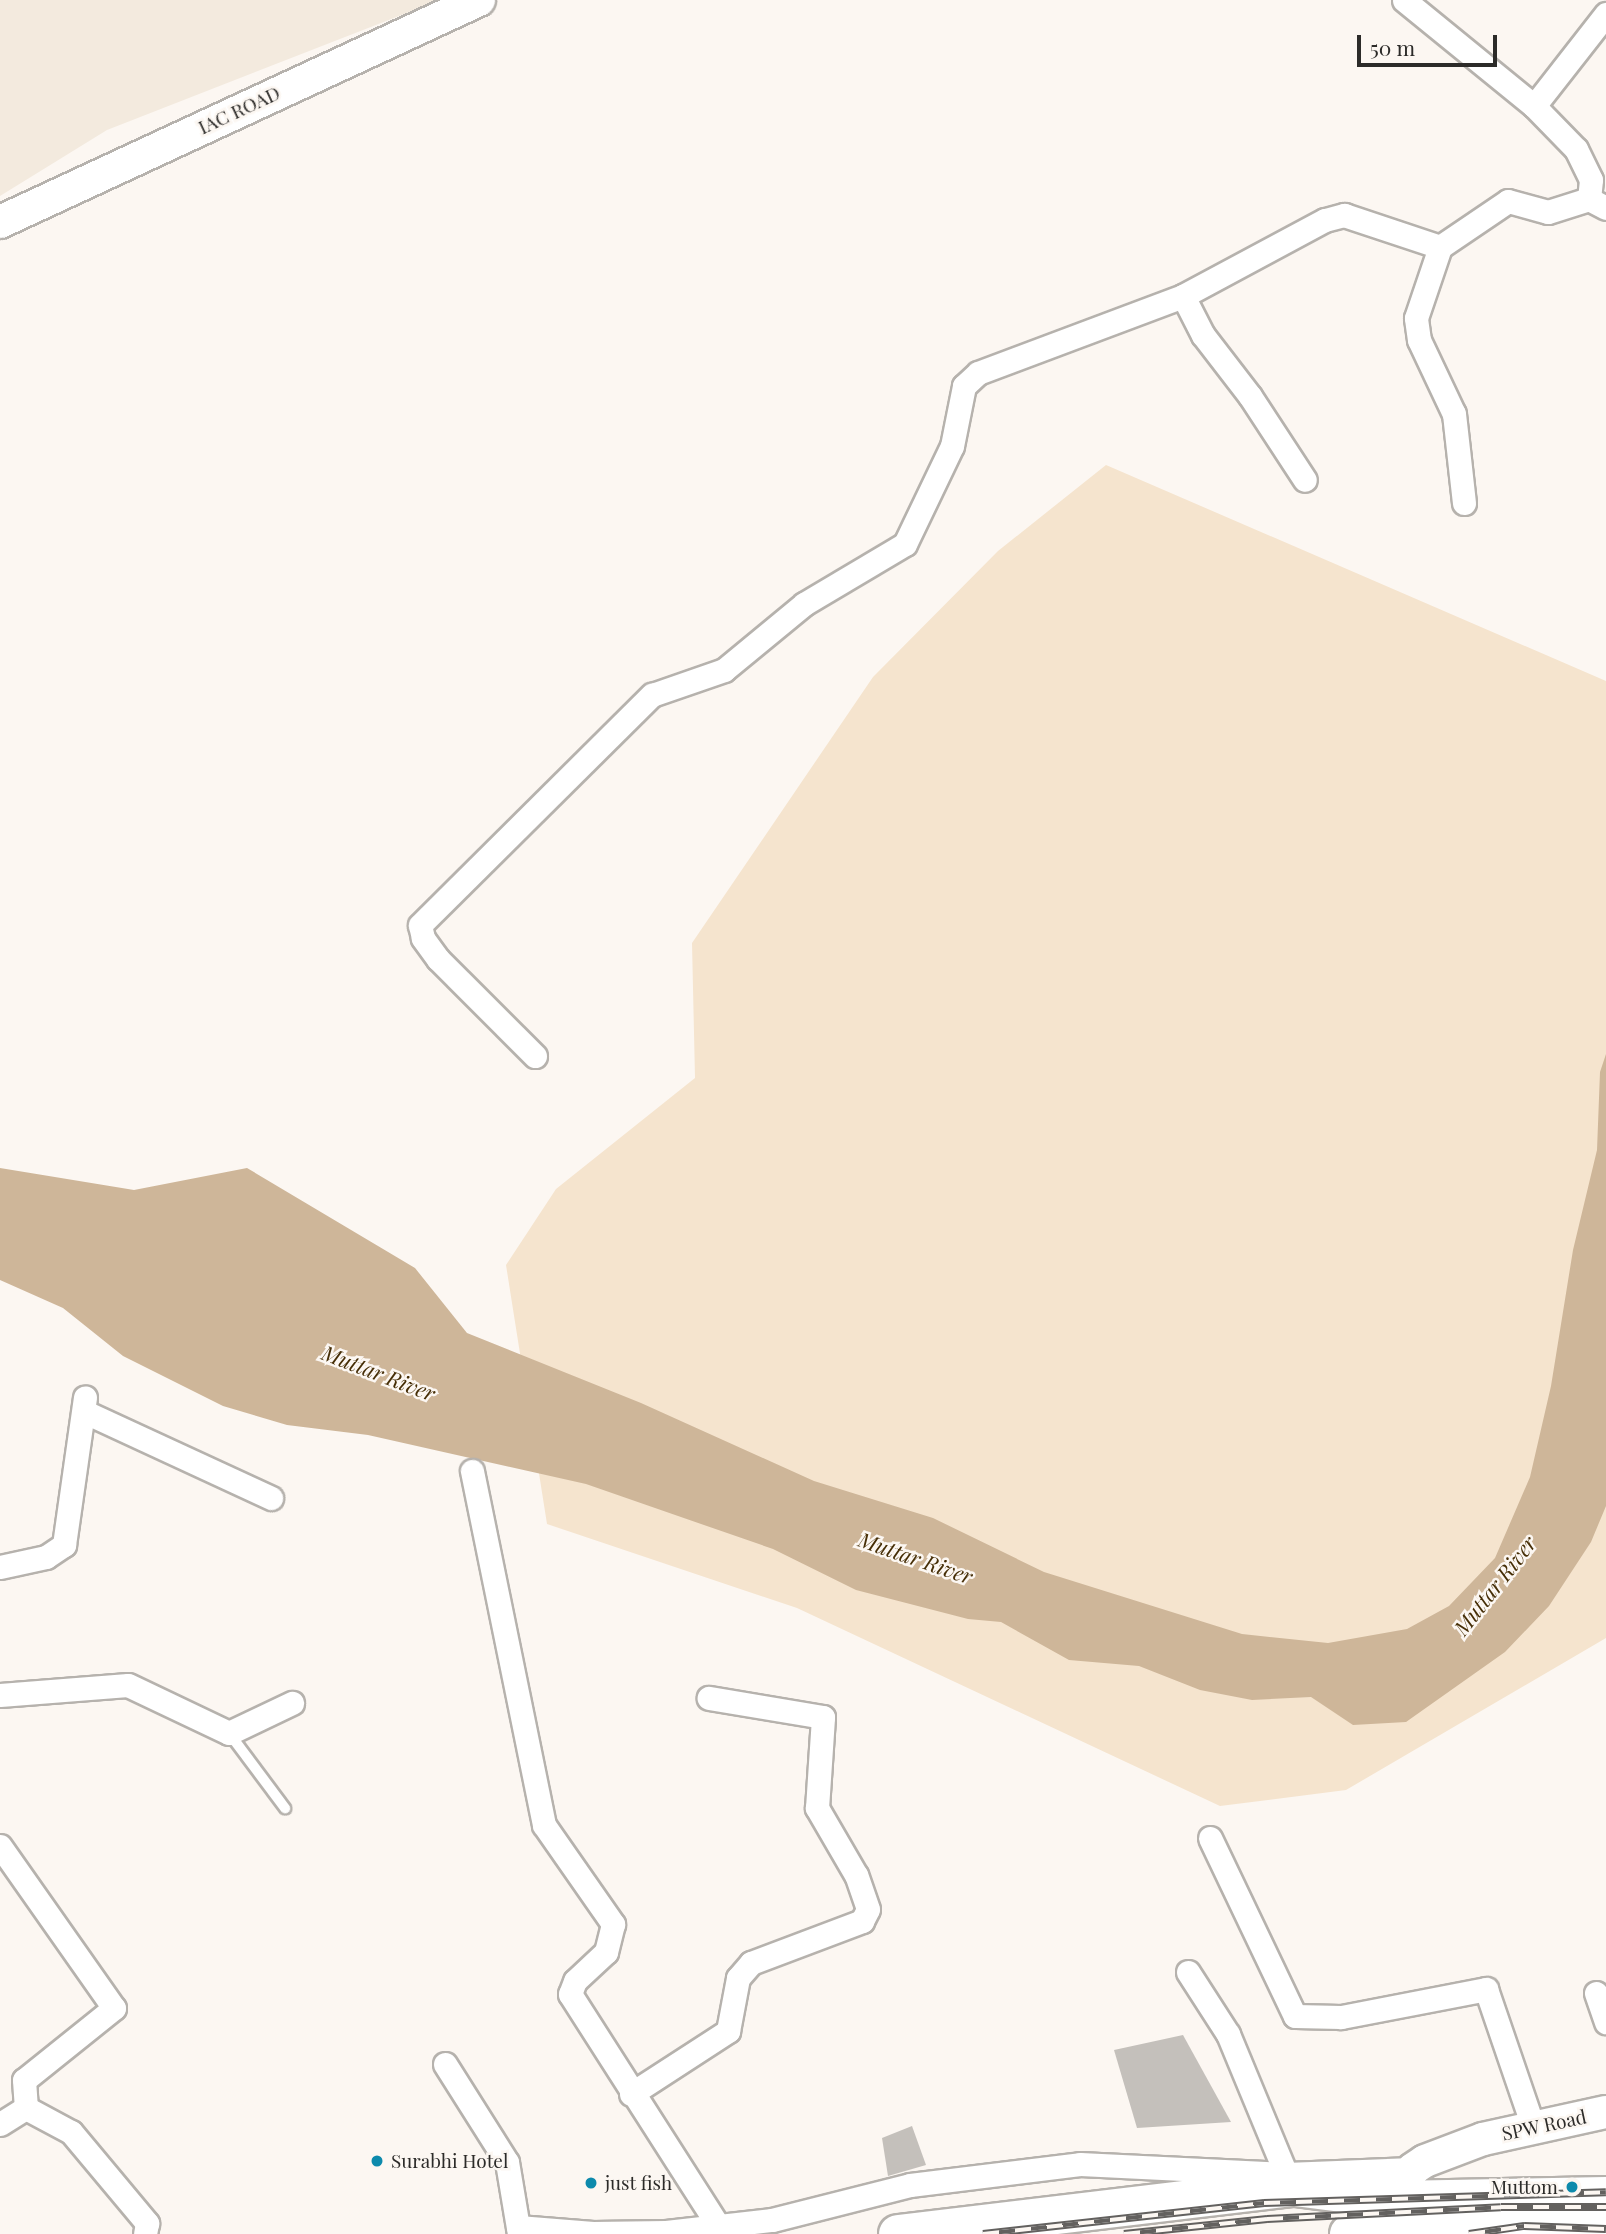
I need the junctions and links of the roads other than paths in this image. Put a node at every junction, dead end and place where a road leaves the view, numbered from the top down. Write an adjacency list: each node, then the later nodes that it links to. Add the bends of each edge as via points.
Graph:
1 (479, 0): 6 (main road, IAC ROAD)
2 (1404, 0): 4 (street)
3 (1606, 13): 4 (street)
4 (1534, 106): 5 (street, via 1576,149)
5 (1598, 203): 7 (street, via 1548,212 1508,201)
6 (0, 222)
7 (1440, 247): 8 (street, via 1345,215 1325,220); 10 (street, via 1416,318 1419,340 1454,414)
8 (1183, 296): 9 (street, via 1203,335); 11 (street, via 978,373 964,386 952,446 905,544 804,604 724,670 652,695 421,925 423,937 438,959)
9 (1305, 480)
10 (1464, 503)
11 (535, 1056)
12 (472, 1471): 26 (street, via 544,1825 613,1924 606,1952 575,1981 570,1994)
13 (271, 1498): 14 (street, via 85,1404 64,1545 46,1558)
14 (0, 1567)
15 (0, 1695): 18 (street, via 128,1685)
16 (709, 1698): 26 (street, via 823,1717 817,1808 856,1875 868,1909 862,1921 751,1963 738,1979 728,2031)
17 (292, 1703): 18 (street)
18 (229, 1733): 19 (lane)
19 (285, 1808)
20 (1210, 1838): 30 (street, via 1295,2016 1341,2017 1486,1989)
21 (0, 1846): 27 (street, via 114,2008 24,2080)
22 (1188, 1972): 31 (street, via 1228,2034)
23 (1596, 1993): 24 (street)
24 (1606, 2022)
25 (446, 2064): 35 (street, via 507,2162)
26 (631, 2094): 34 (street)
27 (26, 2108): 29 (street); 37 (street, via 71,2132 147,2223)
28 (1606, 2112): 30 (main road, SPW Road)
29 (0, 2124)
30 (1533, 2126): 32 (main road, SPW Road, via 1483,2138)
31 (1286, 2174): 32 (street); 34 (street, via 1080,2164 910,2185 772,2220)
32 (1405, 2185): 33 (highway); 38 (highway, via 1295,2187)
33 (1606, 2196)
34 (718, 2225): 35 (street, via 666,2232)
35 (518, 2230)
36 (1606, 2232): 39 (highway, via 1436,2228)
37 (145, 2234)
38 (898, 2234)
39 (1349, 2234)

